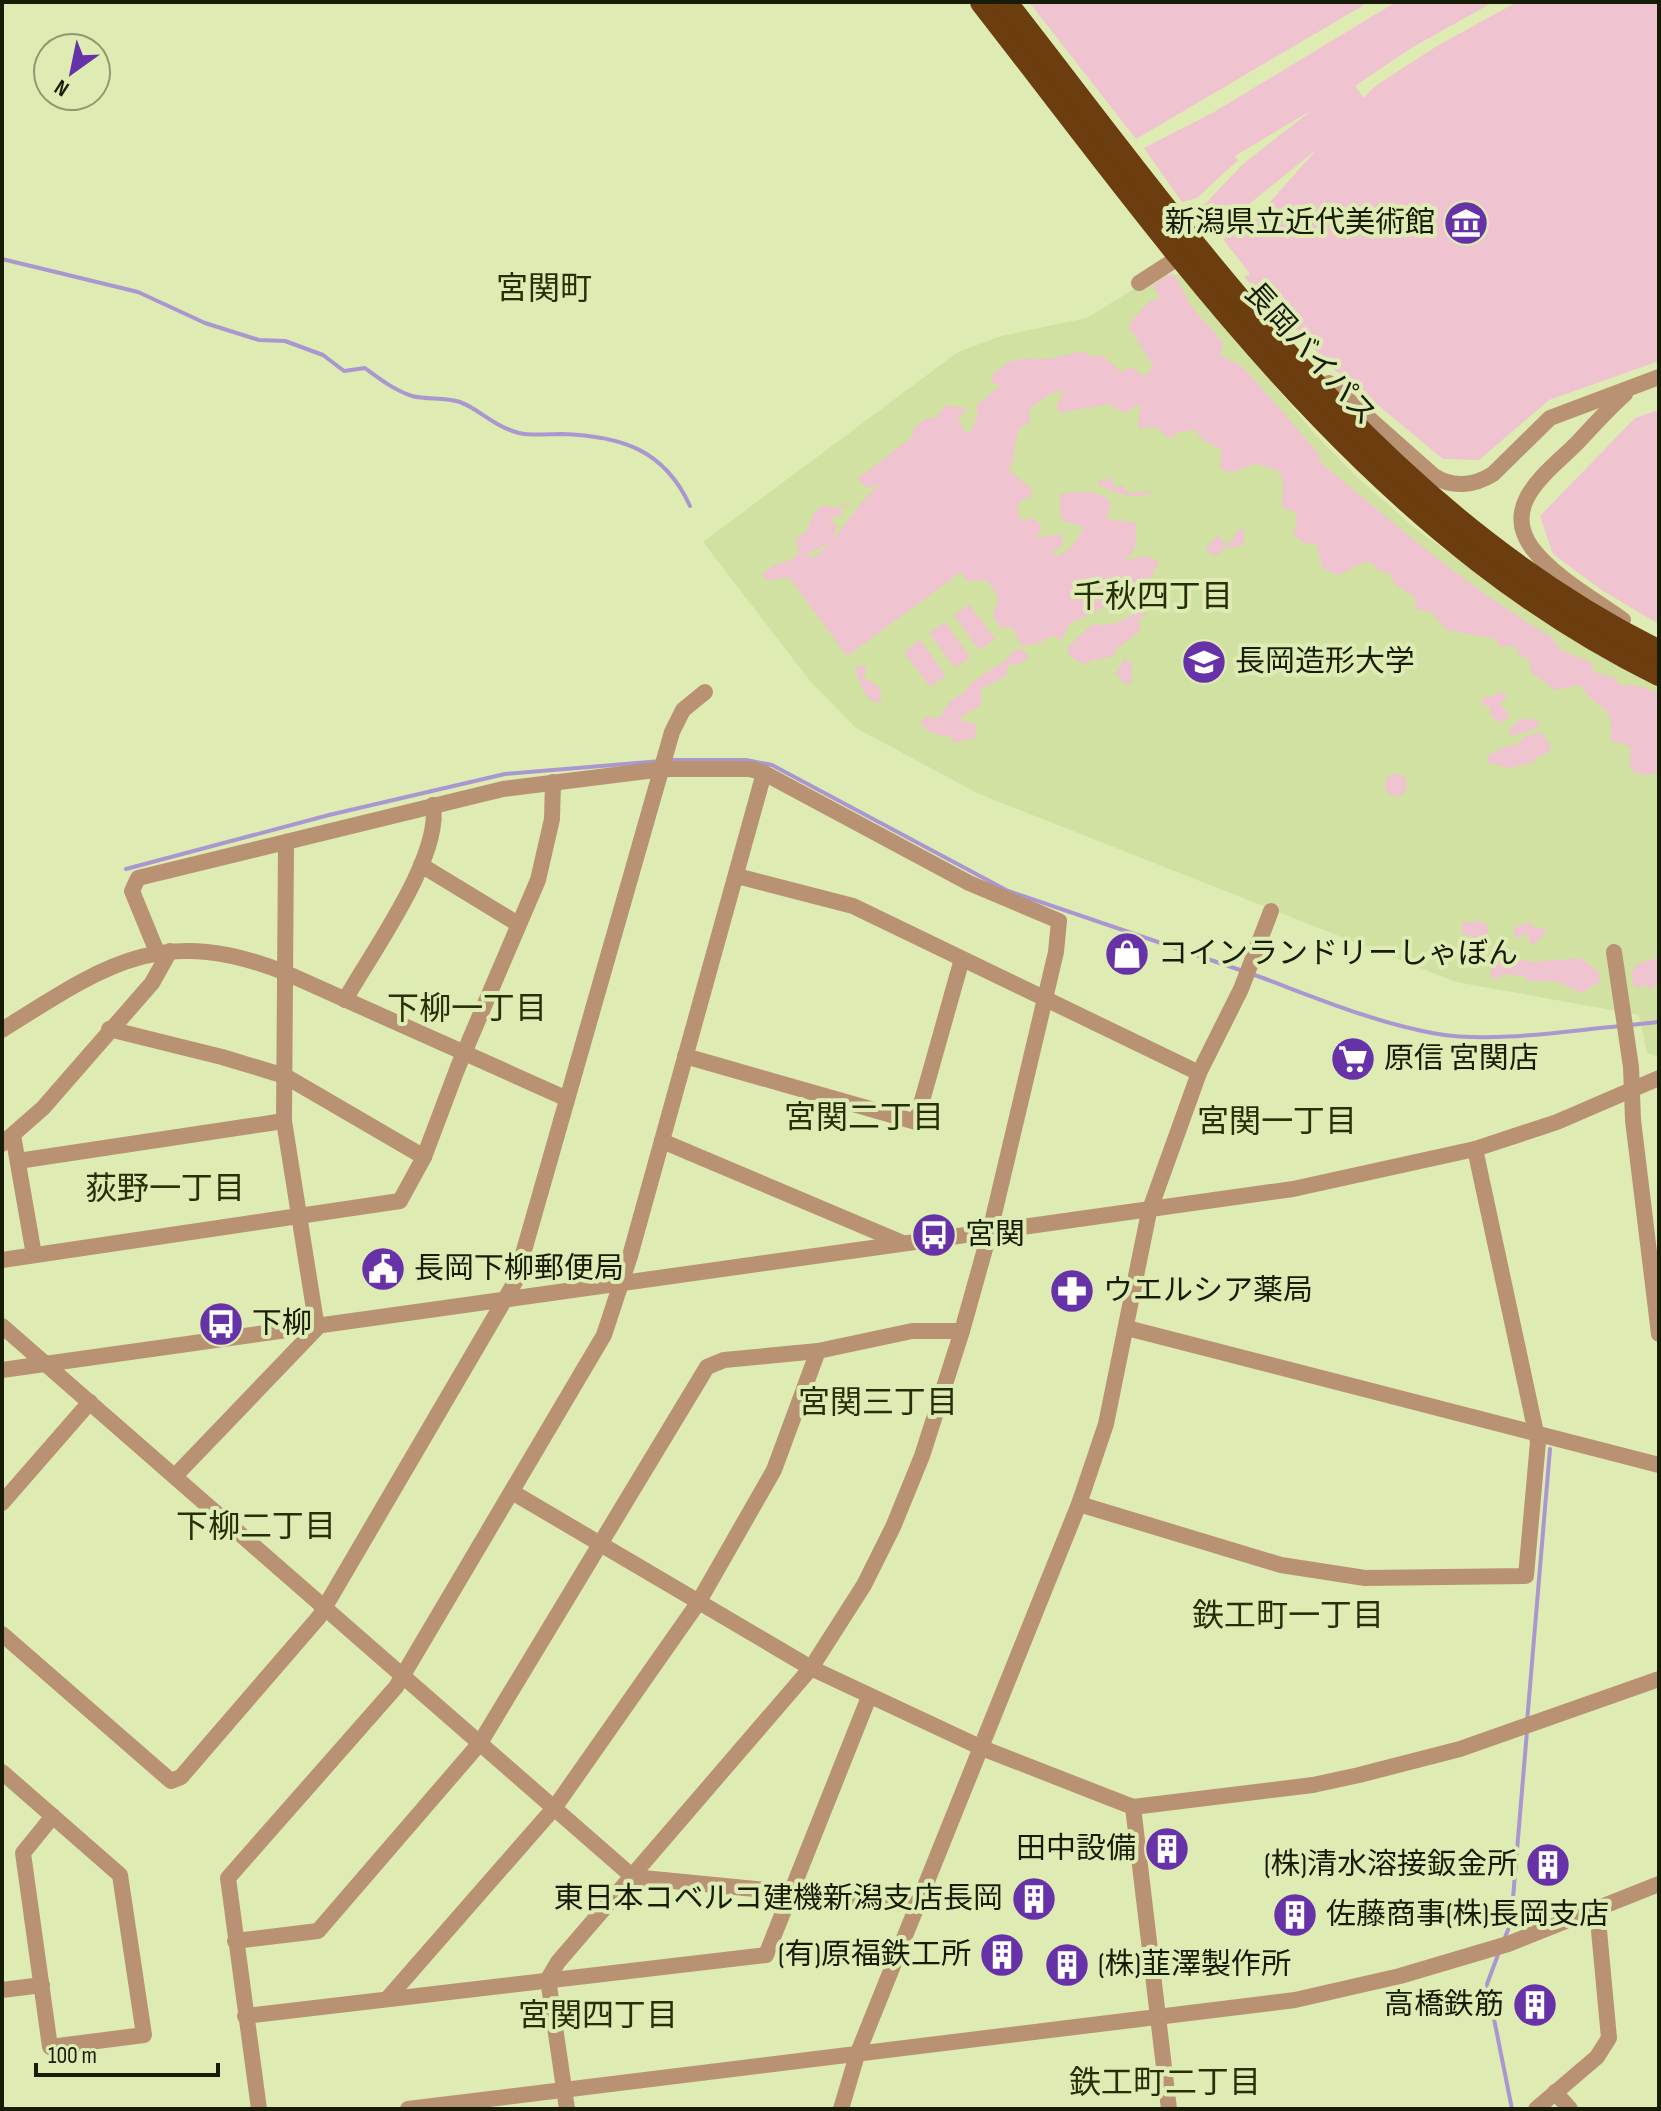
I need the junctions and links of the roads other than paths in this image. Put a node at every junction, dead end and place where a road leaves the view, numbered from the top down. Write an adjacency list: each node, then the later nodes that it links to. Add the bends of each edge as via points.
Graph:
1 (982, 2): 3 (highway, 長岡バイパス)
2 (1005, 2): 3 (highway, 長岡バイパス)
3 (1154, 207): 6 (highway, 長岡バイパス); 11 (highway, 長岡バイパス, via 1291,384 1353,451 1440,531 1552,613)
4 (1170, 263): 5 (street)
5 (1139, 283)
6 (1261, 324): 8 (street, via 1445,483 1484,480 1550,418); 10 (highway, 長岡バイパス, via 1349,421 1438,504 1538,579)
7 (1659, 377): 8 (street)
8 (1629, 390): 9 (street, via 1534,484 1522,524 1540,556)
9 (1659, 641)
10 (1659, 652)
11 (1659, 674)
12 (705, 692): 13 (street, via 677,717)
13 (663, 769): 14 (street); 15 (street); 36 (street)
14 (764, 773): 19 (street); 26 (street, via 969,883 1059,921)
15 (553, 782): 16 (street); 21 (street, via 544,862)
16 (433, 805): 17 (street); 18 (street, via 434,834)
17 (286, 843): 22 (street, via 138,878 132,891); 25 (street)
18 (421, 865): 21 (street); 27 (street)
19 (737, 876): 24 (street, via 853,906); 31 (street)
20 (1271, 911): 32 (street, via 1241,989)
21 (518, 924): 30 (street)
22 (164, 951): 25 (street, via 227,953); 28 (street, via 152,983); 29 (street, via 113,965)
23 (1614, 952): 35 (street)
24 (962, 959): 26 (street); 31 (street, via 916,1122)
25 (286, 973): 27 (street); 33 (street)
26 (1045, 998): 32 (street); 46 (street)
27 (345, 1000): 30 (street)
28 (109, 1029): 33 (street); 38 (street, via 43,1108)
29 (2, 1030)
30 (464, 1053): 36 (street); 41 (street)
31 (685, 1056): 39 (street)
32 (1199, 1073): 43 (street)
33 (285, 1076): 37 (street); 41 (street)
34 (1659, 1078): 35 (street)
35 (1632, 1090): 40 (street); 45 (street)
36 (565, 1098): 51 (street)
37 (284, 1121): 42 (street); 44 (street)
38 (8, 1140): 42 (street)
39 (662, 1141): 47 (street); 50 (street)
40 (1475, 1149): 43 (street, via 1339,1180); 61 (street)
41 (424, 1157): 44 (street, via 400,1201)
42 (18, 1161): 48 (street)
43 (1149, 1212): 46 (street); 54 (street)
44 (299, 1216): 48 (street); 53 (street)
45 (1653, 1230): 56 (street)
46 (990, 1231): 47 (street); 55 (street)
47 (905, 1244): 50 (street)
48 (34, 1255): 49 (street)
49 (2, 1260)
50 (621, 1283): 51 (street); 64 (street, via 604,1335)
51 (507, 1299): 53 (street); 69 (street)
52 (2, 1326): 58 (street)
53 (317, 1328): 58 (street); 63 (street)
54 (1127, 1328): 61 (street); 66 (street, via 1106,1424)
55 (962, 1331): 57 (street, via 912,1331); 71 (street, via 893,1527 864,1585)
56 (1659, 1334)
57 (818, 1351): 67 (street, via 724,1360 707,1367); 68 (street, via 774,1470)
58 (45, 1363): 59 (street); 60 (street)
59 (2, 1370)
60 (90, 1402): 63 (street); 65 (street)
61 (1536, 1433): 62 (street); 66 (street, via 1526,1576 1365,1578 1281,1565)
62 (1659, 1465)
63 (175, 1476): 69 (street)
64 (512, 1492): 67 (street); 72 (street)
65 (2, 1503)
66 (1079, 1504): 76 (street)
67 (599, 1544): 68 (street); 75 (street)
68 (698, 1603): 71 (street); 78 (street)
69 (325, 1607): 70 (street, via 176,1780 166,1778); 72 (street)
70 (2, 1634)
71 (811, 1668): 74 (street); 81 (street)
72 (402, 1676): 75 (street); 86 (street, via 231,1873 227,1888)
73 (1659, 1679): 79 (street, via 1460,1749 1359,1775)
74 (869, 1697): 76 (street); 83 (street)
75 (480, 1743): 78 (street); 86 (street, via 318,1931)
76 (982, 1748): 79 (street); 84 (street)
77 (2, 1772): 80 (street)
78 (555, 1807): 81 (street); 90 (street)
79 (1133, 1807): 92 (street)
80 (53, 1816): 88 (street, via 23,1853); 88 (street, via 120,1875 144,2035 50,2047)
81 (633, 1877): 83 (street); 87 (street)
82 (1659, 1884): 85 (street)
83 (791, 1891): 84 (street); 87 (street, via 766,1955)
84 (918, 1905): 93 (street)
85 (1597, 1909): 92 (street, via 1508,1944 1400,1976 1295,2000); 95 (street, via 1609,2038 1597,2057)
86 (235, 1941): 91 (street)
87 (548, 1979): 90 (street); 94 (street)
88 (42, 1985): 89 (street)
89 (2, 1990)
90 (388, 1998): 91 (street)
91 (245, 2016): 96 (street)
92 (1158, 2019): 93 (street); 100 (street)
93 (857, 2055): 94 (street); 99 (street)
94 (565, 2087): 97 (street); 98 (street)
95 (1555, 2092): 101 (street); 102 (street)
96 (259, 2109)
97 (408, 2109)
98 (567, 2109)
99 (841, 2109)
100 (1169, 2109)
101 (1536, 2109)
102 (1570, 2109)

